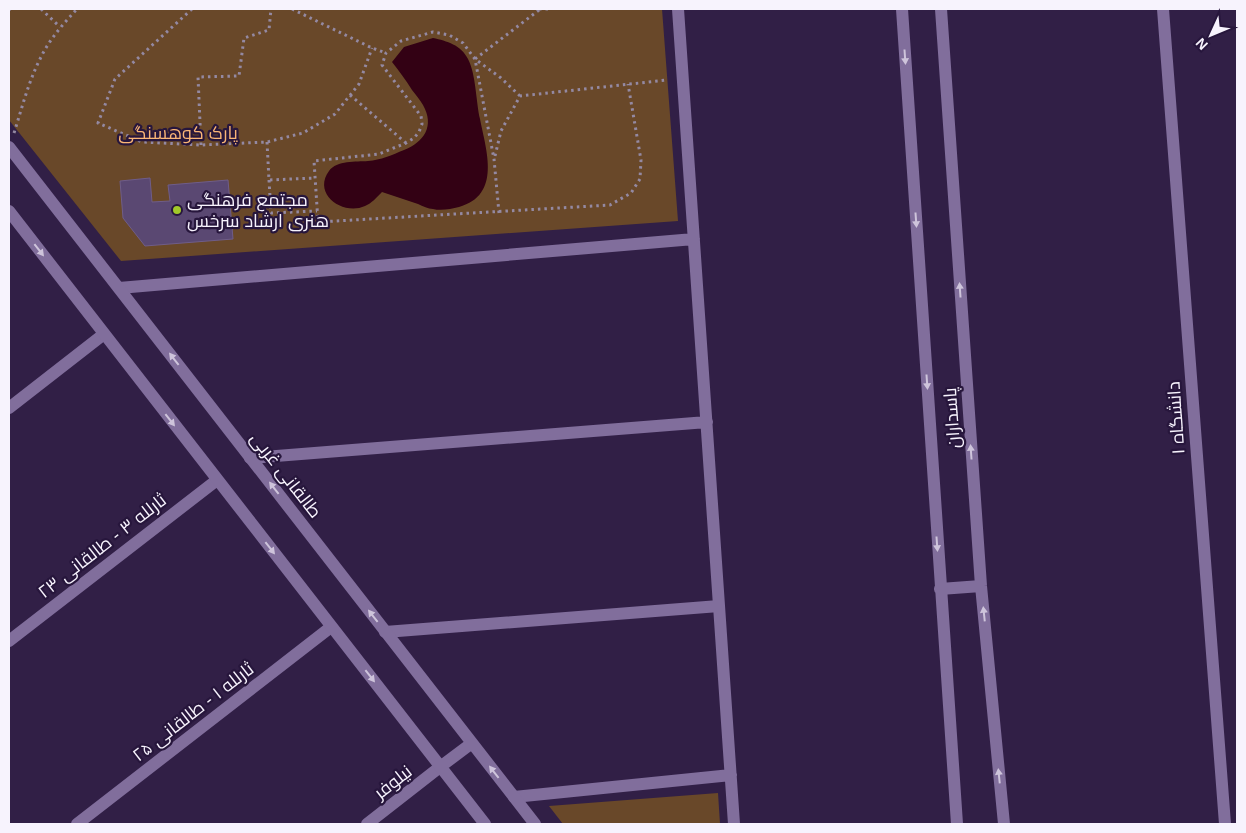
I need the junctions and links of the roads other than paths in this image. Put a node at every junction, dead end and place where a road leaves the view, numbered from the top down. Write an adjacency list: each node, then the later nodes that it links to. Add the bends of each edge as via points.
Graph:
1 (678, 9): 7 (street)
2 (902, 9): 15 (street, پاسداران, one-way to 15)
3 (941, 9): 14 (street, پاسداران, one-way to 3)
4 (1163, 9): 31 (street, دانشگاه ۱)
5 (9, 147): 8 (street, طالقانی غربی)
6 (9, 211): 9 (street, one-way to 9)
7 (694, 240): 8 (street); 11 (street)
8 (119, 288): 12 (street, طالقانی غربی, one-way to 8)
9 (104, 334): 10 (street); 13 (street, one-way to 13)
10 (9, 408)
11 (707, 422): 12 (street); 16 (street)
12 (250, 458): 18 (street, طالقانی غربی, one-way to 12)
13 (217, 480): 17 (street, one-way to 17); 19 (street, ثارلله ۳ - طالقانی ۲۳)
14 (981, 586): 15 (street); 30 (street, پاسداران, one-way to 14)
15 (940, 589): 29 (street, پاسداران)
16 (719, 606): 18 (street); 22 (street)
17 (332, 627): 21 (street, one-way to 21); 24 (street, ثارلله ۱ - طالقانی ۲۵)
18 (386, 632): 20 (street, طالقانی غربی)
19 (9, 641)
20 (472, 743): 21 (street, نیلوفر); 23 (street, طالقانی غربی, one-way to 20)
21 (440, 767): 25 (street, نیلوفر); 26 (street)
22 (731, 775): 23 (street); 28 (street)
23 (514, 797): 27 (street, طالقانی غربی)
24 (77, 824)
25 (367, 824)
26 (485, 824)
27 (535, 824)
28 (734, 824)
29 (957, 824)
30 (1004, 824)
31 (1224, 824)

